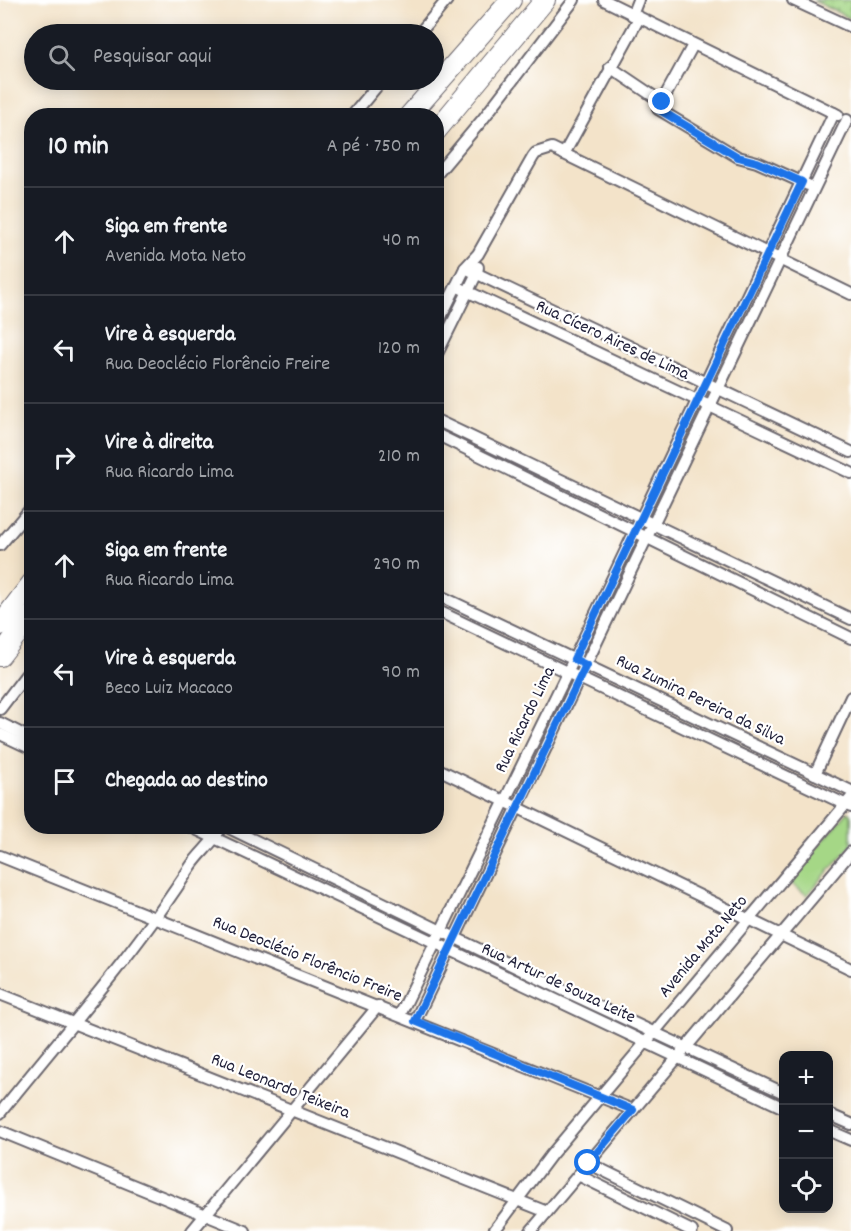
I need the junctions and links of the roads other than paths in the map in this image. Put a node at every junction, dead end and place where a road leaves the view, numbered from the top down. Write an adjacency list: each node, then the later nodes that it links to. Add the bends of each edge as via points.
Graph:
1 (447, 0): 9 (street)
2 (511, 0): 13 (highway)
3 (545, 0): 21 (highway)
4 (574, 0): 23 (street)
5 (604, 0): 8 (street)
6 (638, 0): 8 (street)
7 (793, 0): 10 (street)
8 (635, 16): 11 (street); 12 (street)
9 (427, 24)
10 (851, 27)
11 (693, 45): 16 (street); 19 (street)
12 (610, 67): 16 (street); 22 (street)
13 (444, 76)
14 (374, 90): 17 (street)
15 (432, 90): 18 (highway)
16 (662, 102): 24 (street, via 658,109 738,157)
17 (359, 108)
18 (416, 108)
19 (834, 113): 20 (street); 24 (street, Rua Ricardo Lima)
20 (849, 120): 25 (street, Rua Ricardo Lima)
21 (444, 121)
22 (564, 154): 26 (street); 27 (street, via 552,148 536,153)
23 (444, 165)
24 (802, 182): 25 (street); 26 (street, Rua Ricardo Lima)
25 (815, 188): 28 (street, Rua Ricardo Lima)
26 (768, 253): 28 (street); 36 (street, Rua Ricardo Lima)
27 (478, 254): 29 (street); 30 (street)
28 (781, 260): 33 (street); 37 (street, Rua Ricardo Lima)
29 (465, 268): 30 (street, Rua Cícero Aires de Lima); 31 (street)
30 (477, 273): 32 (street); 36 (street, Rua Cícero Aires de Lima)
31 (456, 286): 32 (street, Rua Cícero Aires de Lima); 34 (street)
32 (468, 292): 35 (street); 38 (street, Rua Cícero Aires de Lima)
33 (851, 294)
34 (444, 311)
35 (444, 340)
36 (705, 383): 37 (street, Rua Cícero Aires de Lima); 38 (street, Rua Ricardo Lima)
37 (719, 389): 39 (street, Rua Ricardo Lima); 42 (street, Rua Cícero Aires de Lima)
38 (697, 400): 39 (street, Rua Cícero Aires de Lima); 47 (street, Rua Ricardo Lima)
39 (710, 406): 43 (street, Rua Cícero Aires de Lima); 48 (street, Rua Ricardo Lima)
40 (444, 424): 44 (street)
41 (444, 438): 45 (street)
42 (851, 452)
43 (851, 473)
44 (562, 481): 45 (street); 47 (street)
45 (556, 494): 49 (street)
46 (24, 516): 51 (street)
47 (641, 519): 48 (street); 49 (street, Rua Ricardo Lima)
48 (654, 525): 50 (street, Rua Ricardo Lima); 55 (street)
49 (634, 533): 50 (street); 60 (street, Rua Ricardo Lima)
50 (647, 539): 58 (street); 61 (street, Rua Ricardo Lima)
51 (0, 545)
52 (24, 594): 56 (highway)
53 (444, 598): 60 (street, Rua Zumira Pereira da Silva)
54 (444, 614): 62 (street, Rua Zumira Pereira da Silva)
55 (851, 619)
56 (0, 625)
57 (24, 625): 59 (highway)
58 (851, 638)
59 (0, 656)
60 (574, 659): 61 (street, Rua Zumira Pereira da Silva); 62 (street, Rua Ricardo Lima)
61 (586, 665): 64 (street, Rua Ricardo Lima); 72 (street, Rua Zumira Pereira da Silva)
62 (568, 672): 64 (street, Rua Zumira Pereira da Silva); 74 (street, Rua Ricardo Lima)
63 (24, 678): 66 (street)
64 (580, 678): 75 (street, Rua Zumira Pereira da Silva); 76 (street, Rua Ricardo Lima)
65 (851, 697): 72 (street)
66 (0, 709)
67 (0, 723): 69 (street)
68 (0, 734): 70 (street)
69 (24, 735)
70 (24, 745)
71 (444, 772): 74 (street)
72 (815, 774): 73 (street, Rua Zumira Pereira da Silva)
73 (851, 791)
74 (505, 801): 76 (street); 87 (street, Rua Ricardo Lima)
75 (849, 803): 86 (street, Avenida Mota Neto)
76 (518, 807): 86 (street); 89 (street, Rua Ricardo Lima)
77 (205, 834): 82 (street)
78 (210, 834): 81 (street, Rua Artur de Souza Leite)
79 (219, 834): 81 (street)
80 (240, 834): 87 (street, Rua Artur de Souza Leite)
81 (216, 840): 82 (street); 90 (street, Rua Artur de Souza Leite)
82 (202, 849): 85 (street)
83 (851, 852): 88 (street)
84 (0, 856): 85 (street, Rua Deoclécio Florêncio Freire)
85 (158, 917): 96 (street, Rua Deoclécio Florêncio Freire); 99 (street)
86 (748, 919): 88 (street); 100 (street, Avenida Mota Neto)
87 (441, 931): 89 (street, Rua Artur de Souza Leite); 90 (street, Rua Ricardo Lima)
88 (781, 935): 93 (street); 102 (street)
89 (455, 938): 91 (street, Rua Ricardo Lima); 92 (street, Rua Artur de Souza Leite)
90 (435, 944): 91 (street, Rua Artur de Souza Leite); 97 (street, Rua Ricardo Lima)
91 (449, 950): 94 (street, Rua Artur de Souza Leite); 98 (street, Rua Ricardo Lima)
92 (520, 969): 94 (street); 100 (street, Rua Artur de Souza Leite)
93 (851, 969)
94 (514, 981): 101 (street, Rua Artur de Souza Leite)
95 (0, 994): 99 (street, Rua Leonardo Teixeira)
96 (378, 1006): 97 (street, Rua Deoclécio Florêncio Freire); 109 (street)
97 (400, 1015): 98 (street, Rua Deoclécio Florêncio Freire)
98 (415, 1021): 107 (street, Rua Deoclécio Florêncio Freire)
99 (72, 1023): 109 (street, Rua Leonardo Teixeira); 111 (street)
100 (654, 1032): 101 (street, Avenida Mota Neto); 102 (street, Rua Artur de Souza Leite)
101 (645, 1043): 103 (street, Rua Artur de Souza Leite); 107 (street, Avenida Mota Neto)
102 (686, 1047): 103 (street); 104 (street, Rua Artur de Souza Leite)
103 (677, 1058): 105 (street, Rua Artur de Souza Leite); 110 (street)
104 (747, 1076): 105 (street); 106 (street, Rua Artur de Souza Leite)
105 (741, 1088): 108 (street, Rua Artur de Souza Leite)
106 (779, 1091)
107 (600, 1096): 110 (street, Rua Deoclécio Florêncio Freire); 119 (street, Avenida Mota Neto)
108 (779, 1106)
109 (292, 1110): 119 (street, Rua Leonardo Teixeira); 121 (street)
110 (633, 1110): 117 (street)
111 (0, 1113)
112 (833, 1116): 113 (street)
113 (851, 1124)
114 (0, 1131): 121 (street)
115 (833, 1132): 116 (street)
116 (851, 1140)
117 (588, 1163): 118 (street); 127 (street)
118 (578, 1175): 120 (street); 126 (street)
119 (517, 1200): 120 (street, Rua Leonardo Teixeira); 124 (street, Avenida Mota Neto)
120 (547, 1212): 125 (street)
121 (205, 1215): 122 (street); 123 (street)
122 (192, 1231)
123 (245, 1231)
124 (494, 1231)
125 (531, 1231)
126 (692, 1231)
127 (727, 1231)

